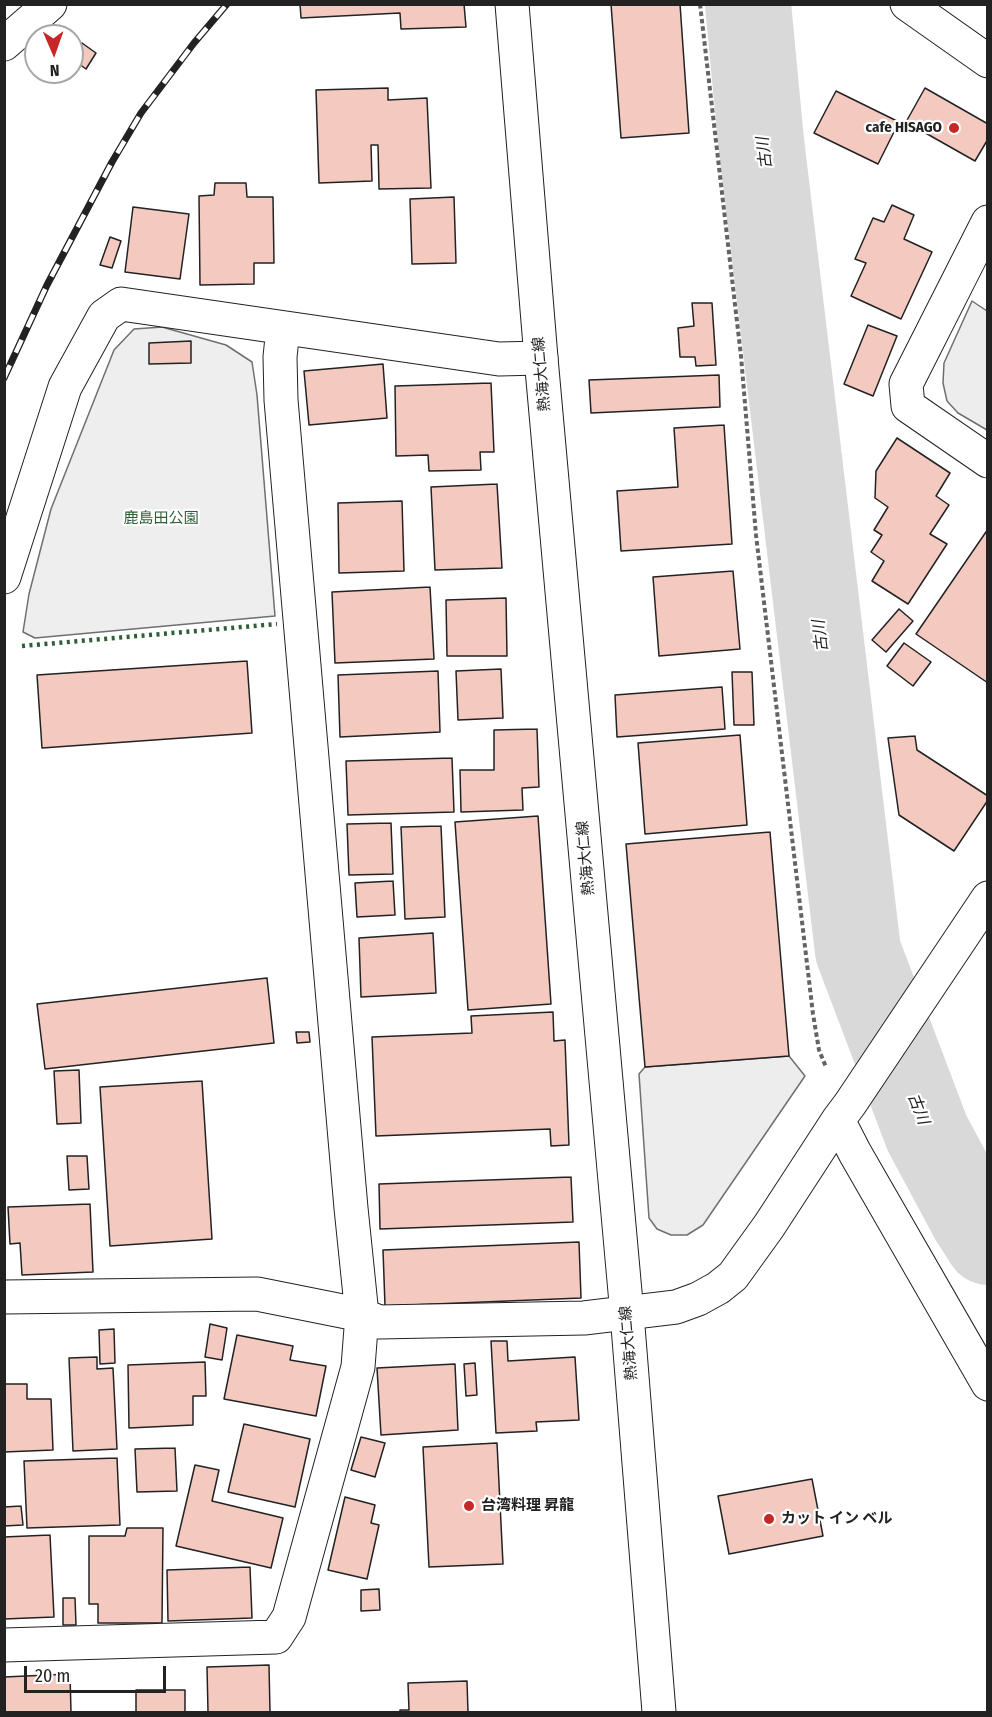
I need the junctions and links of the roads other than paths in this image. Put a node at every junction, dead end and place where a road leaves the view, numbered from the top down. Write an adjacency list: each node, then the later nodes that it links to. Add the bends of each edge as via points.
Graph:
1 (50, 4): 4 (street)
2 (512, 4): 8 (street, 熱海大仁線)
3 (907, 4): 5 (street)
4 (4, 44)
5 (987, 61)
6 (987, 222): 9 (street, via 906,384 908,406)
7 (283, 328): 8 (street, via 499,359); 10 (street, via 121,304 104,316 65,387); 15 (street, via 281,400)
8 (541, 358): 14 (street, 熱海大仁線)
9 (987, 461)
10 (4, 577)
11 (987, 898): 12 (street)
12 (844, 1112): 14 (street, via 733,1276 698,1299); 16 (street, via 855,1153)
13 (4, 1297): 15 (street, via 257,1294)
14 (627, 1314): 15 (street, via 379,1322); 18 (street, 熱海大仁線)
15 (362, 1315): 17 (street, via 358,1367 289,1617 276,1636)
16 (987, 1384)
17 (4, 1645)
18 (658, 1713)

